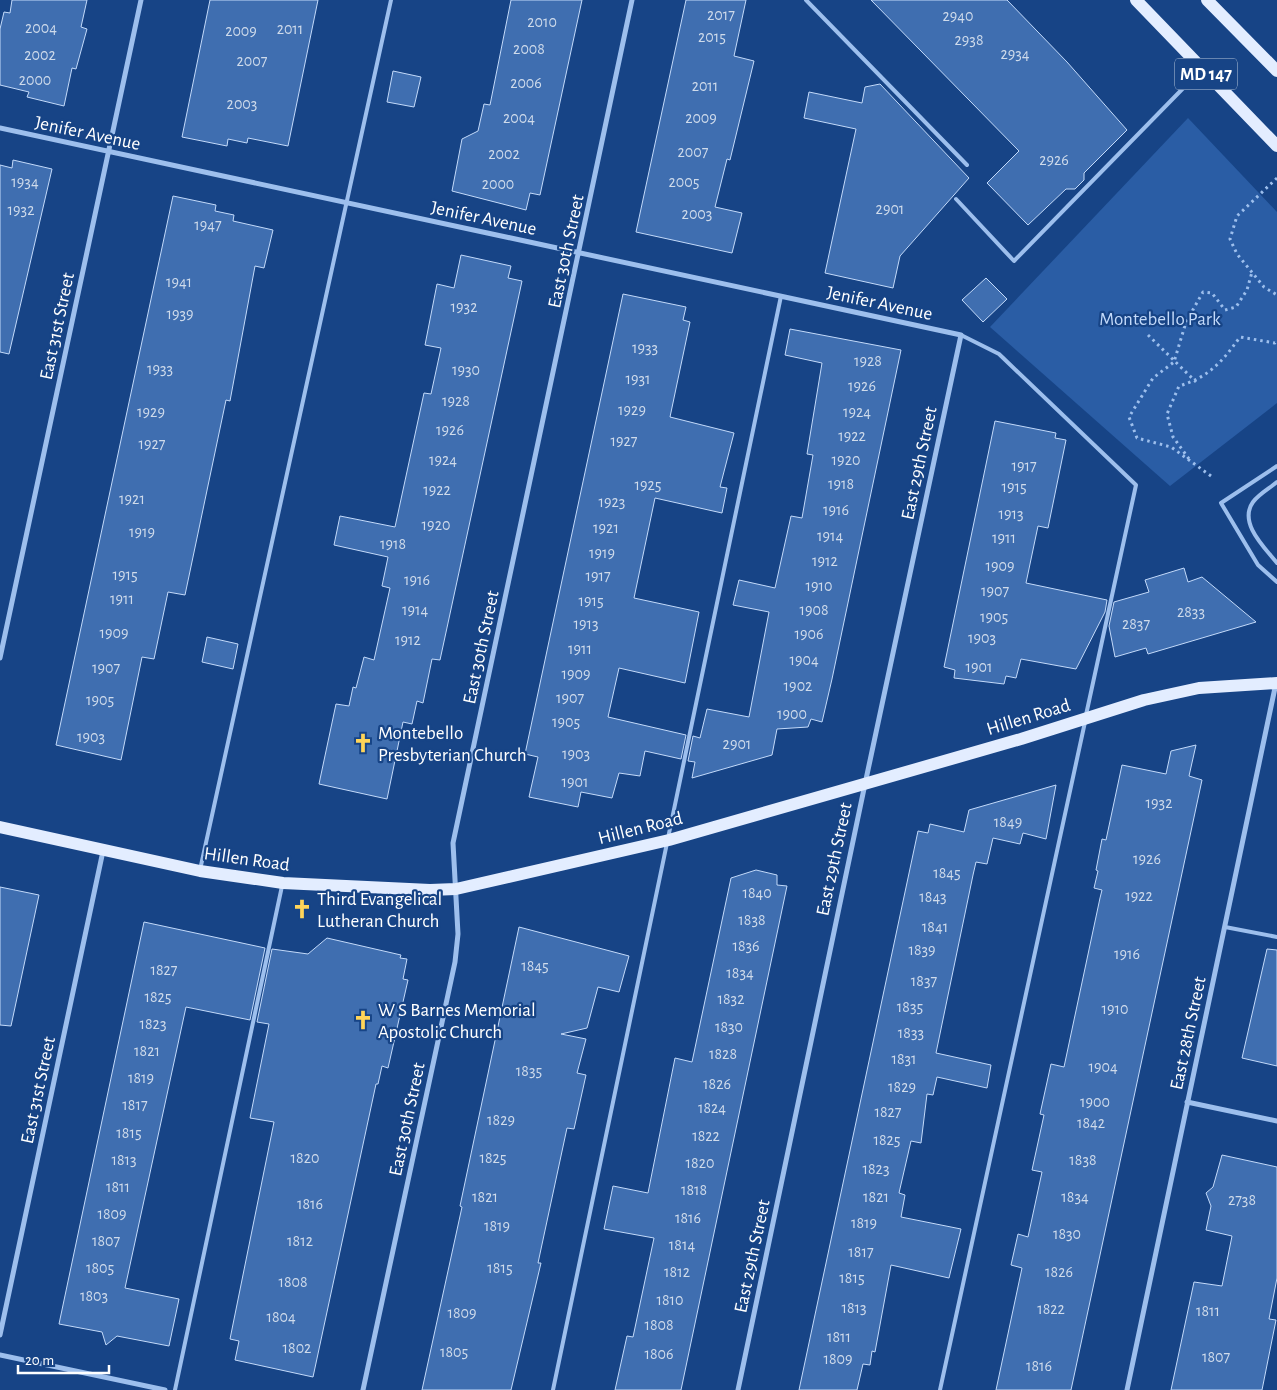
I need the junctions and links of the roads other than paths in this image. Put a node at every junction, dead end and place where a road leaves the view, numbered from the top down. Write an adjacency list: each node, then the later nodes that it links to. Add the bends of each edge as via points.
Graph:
1 (141, 0): 11 (street, East 31st Street)
2 (391, 0): 14 (lane)
3 (632, 0): 15 (street, East 30th Street)
4 (806, 0): 12 (lane)
5 (1136, 0): 7 (main road, MD 147)
6 (1207, 0): 8 (main road, MD 147)
7 (1202, 70): 10 (main road, MD 147); 13 (lane, via 1014,262)
8 (1277, 71)
9 (0, 128): 11 (street, Jenifer Avenue)
10 (1277, 146)
11 (108, 152): 14 (street, Jenifer Avenue); 22 (street, East 31st Street)
12 (967, 165)
13 (956, 199)
14 (347, 203): 15 (street, Jenifer Avenue); 29 (lane)
15 (580, 253): 16 (street, Jenifer Avenue); 31 (street, East 30th Street, via 453,843)
16 (781, 296): 17 (street, Jenifer Avenue); 27 (lane)
17 (962, 335): 24 (lane, via 999,354 1136,485); 25 (street, East 29th Street)
18 (1277, 466): 21 (lane, via 1220,503 1258,565)
19 (1277, 482): 20 (lane, via 1253,502 1250,513 1252,530)
20 (1277, 563)
21 (1277, 582)
22 (0, 658)
23 (1277, 681): 24 (main road, Hillen Road, via 1199,688 1144,700); 32 (street, East 28th Street)
24 (1086, 718): 25 (main road, Hillen Road); 43 (lane)
25 (864, 784): 27 (main road, Hillen Road); 42 (street, East 29th Street)
26 (0, 827): 28 (main road, Hillen Road)
27 (669, 840): 31 (main road, Hillen Road); 41 (lane)
28 (103, 851): 29 (main road, Hillen Road); 36 (street, East 31st Street)
29 (200, 871): 30 (main road, Hillen Road)
30 (283, 883): 31 (main road, Hillen Road); 39 (lane)
31 (456, 889): 40 (street, East 30th Street, via 458,934 455,962)
32 (1224, 927): 33 (lane); 34 (street, East 28th Street)
33 (1277, 937)
34 (1187, 1102): 35 (street); 44 (street, East 28th Street)
35 (1277, 1121)
36 (0, 1335)
37 (0, 1355): 38 (street)
38 (165, 1390)
39 (175, 1390)
40 (363, 1390)
41 (552, 1390)
42 (738, 1390)
43 (940, 1390)
44 (1127, 1390)

